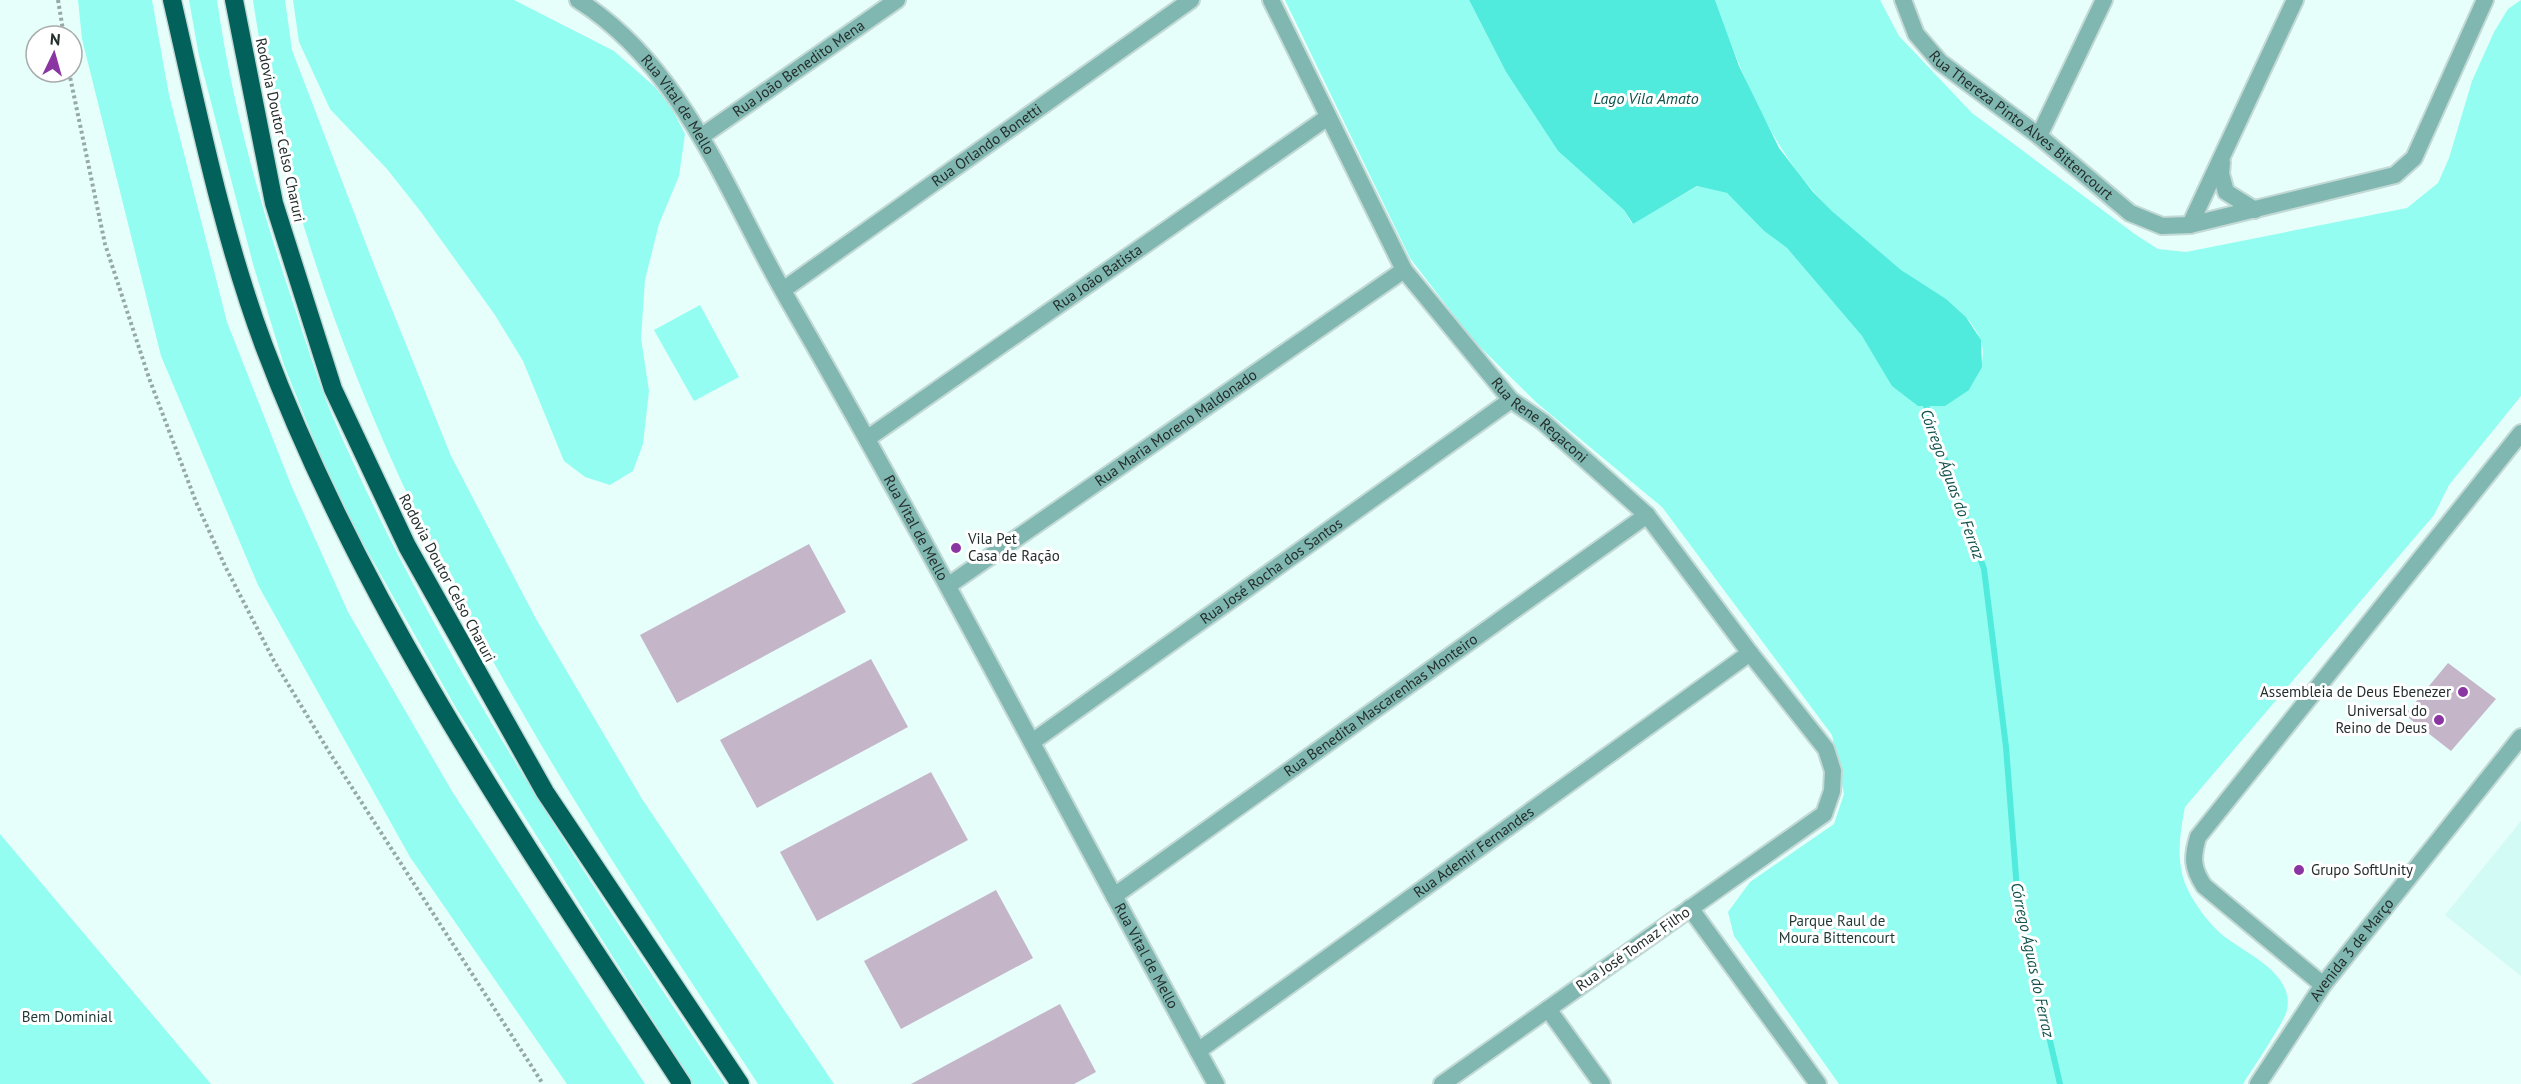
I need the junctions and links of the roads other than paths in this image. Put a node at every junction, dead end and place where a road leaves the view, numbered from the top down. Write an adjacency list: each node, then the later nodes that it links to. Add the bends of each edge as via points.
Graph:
1 (172, 0): 34 (highway, via 224,228 265,346 316,468 405,647 542,869)
2 (234, 0): 35 (highway, Rodovia Doutor Celso Charuri, via 274,203 333,389 407,546 545,792)
3 (578, 0): 11 (street, Rua Vital de Mello)
4 (897, 0): 13 (street, Rua João Benedito Mena)
5 (1191, 0): 19 (street, Rua Orlando Bonetti)
6 (1271, 0): 12 (street, Rua Rene Regaconi)
7 (2104, 0): 14 (street)
8 (2295, 0): 15 (street)
9 (2486, 0): 16 (street, via 2408,164 2395,175)
10 (1907, 4): 14 (street, Rua Thereza Pinto Alves Bittencourt, via 1916,34 1940,62)
11 (600, 5): 13 (street, Rua Vital de Mello, via 644,56)
12 (1328, 117): 18 (street, Rua Rene Regaconi); 22 (street, Rua João Batista)
13 (702, 135): 19 (street, Rua Vital de Mello)
14 (2039, 136): 17 (street, Rua Thereza Pinto Alves Bittencourt, via 2130,213 2162,226)
15 (2222, 158): 16 (street, via 2226,192); 17 (street)
16 (2255, 210): 17 (street)
17 (2190, 225)
18 (1404, 270): 20 (street, Rua Rene Regaconi); 24 (street, Rua Maria Moreno Maldonado)
19 (783, 290): 22 (street, Rua Vital de Mello)
20 (1511, 400): 23 (street, Rua Rene Regaconi, via 1543,422); 27 (street, Rua José Rocha dos Santos)
21 (2521, 433): 31 (street, via 2198,837 2192,855 2195,872 2204,886)
22 (868, 438): 24 (street, Rua Vital de Mello)
23 (1647, 515): 25 (street, Rua Rene Regaconi); 29 (street, Rua Benedita Mascarenhas Monteiro)
24 (949, 585): 27 (street, Rua Vital de Mello)
25 (1750, 653): 28 (street, Rua Rene Regaconi, via 1826,749 1833,771 1832,791); 33 (street, Rua Ademir Fernandes)
26 (2521, 737): 31 (street, Avenida 3 de Março)
27 (1032, 742): 29 (street, Rua Vital de Mello)
28 (1824, 814): 30 (street, Rua José Tomaz Filho)
29 (1114, 896): 33 (street, Rua Vital de Mello)
30 (1690, 908): 32 (street, Rua José Tomaz Filho); 39 (street)
31 (2323, 985): 40 (street, Avenida 3 de Março)
32 (1548, 1009): 37 (street, Rua José Tomaz Filho); 38 (street)
33 (1198, 1051): 36 (street, Rua Vital de Mello)
34 (682, 1084)
35 (740, 1084)
36 (1216, 1084)
37 (1442, 1084)
38 (1602, 1084)
39 (1818, 1084)
40 (2258, 1084)

